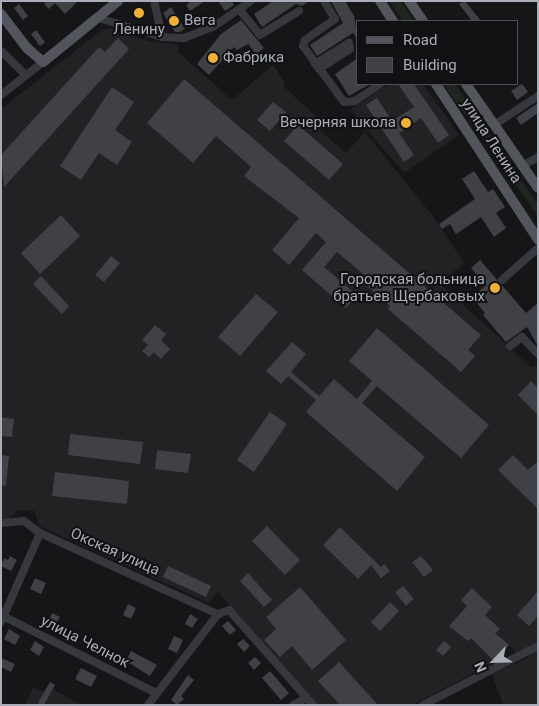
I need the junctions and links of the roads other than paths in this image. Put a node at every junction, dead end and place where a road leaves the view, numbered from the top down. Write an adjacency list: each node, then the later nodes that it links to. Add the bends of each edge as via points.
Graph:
1 (118, 1): 10 (main road)
2 (154, 1): 13 (street)
3 (251, 1): 7 (street)
4 (324, 1): 17 (street, via 335,19 303,43 317,66 344,102 355,101)
5 (409, 1): 12 (main road)
6 (378, 3): 11 (main road)
7 (240, 9): 8 (street, via 260,35); 13 (street, via 191,37)
8 (299, 11)
9 (1, 14): 15 (main road, via 27,48)
10 (98, 18): 13 (street); 15 (main road)
11 (392, 20)
12 (422, 20)
13 (162, 37)
14 (1, 51): 16 (street)
15 (43, 62): 16 (street)
16 (26, 75): 20 (street)
17 (379, 85)
18 (437, 85): 26 (main road, улица Ленина)
19 (467, 85): 22 (main road, улица Ленина)
20 (1, 95)
21 (538, 96): 22 (street)
22 (494, 125): 24 (main road, улица Ленина)
23 (538, 157): 24 (street)
24 (522, 166): 25 (main road, улица Ленина)
25 (538, 188)
26 (538, 239)
27 (538, 248): 28 (street)
28 (502, 280)
29 (510, 346): 30 (street, via 522,337)
30 (538, 354)
31 (1, 523): 32 (street, Окская улица, via 24,522)
32 (40, 534): 33 (street, Окская улица); 34 (street)
33 (218, 614): 36 (street); 37 (street, Окская улица, via 229,610)
34 (2, 618): 36 (street, улица Челнок)
35 (538, 646): 40 (street)
36 (156, 693): 38 (street)
37 (310, 702): 39 (street)
38 (148, 705)
39 (293, 705)
40 (423, 705)

